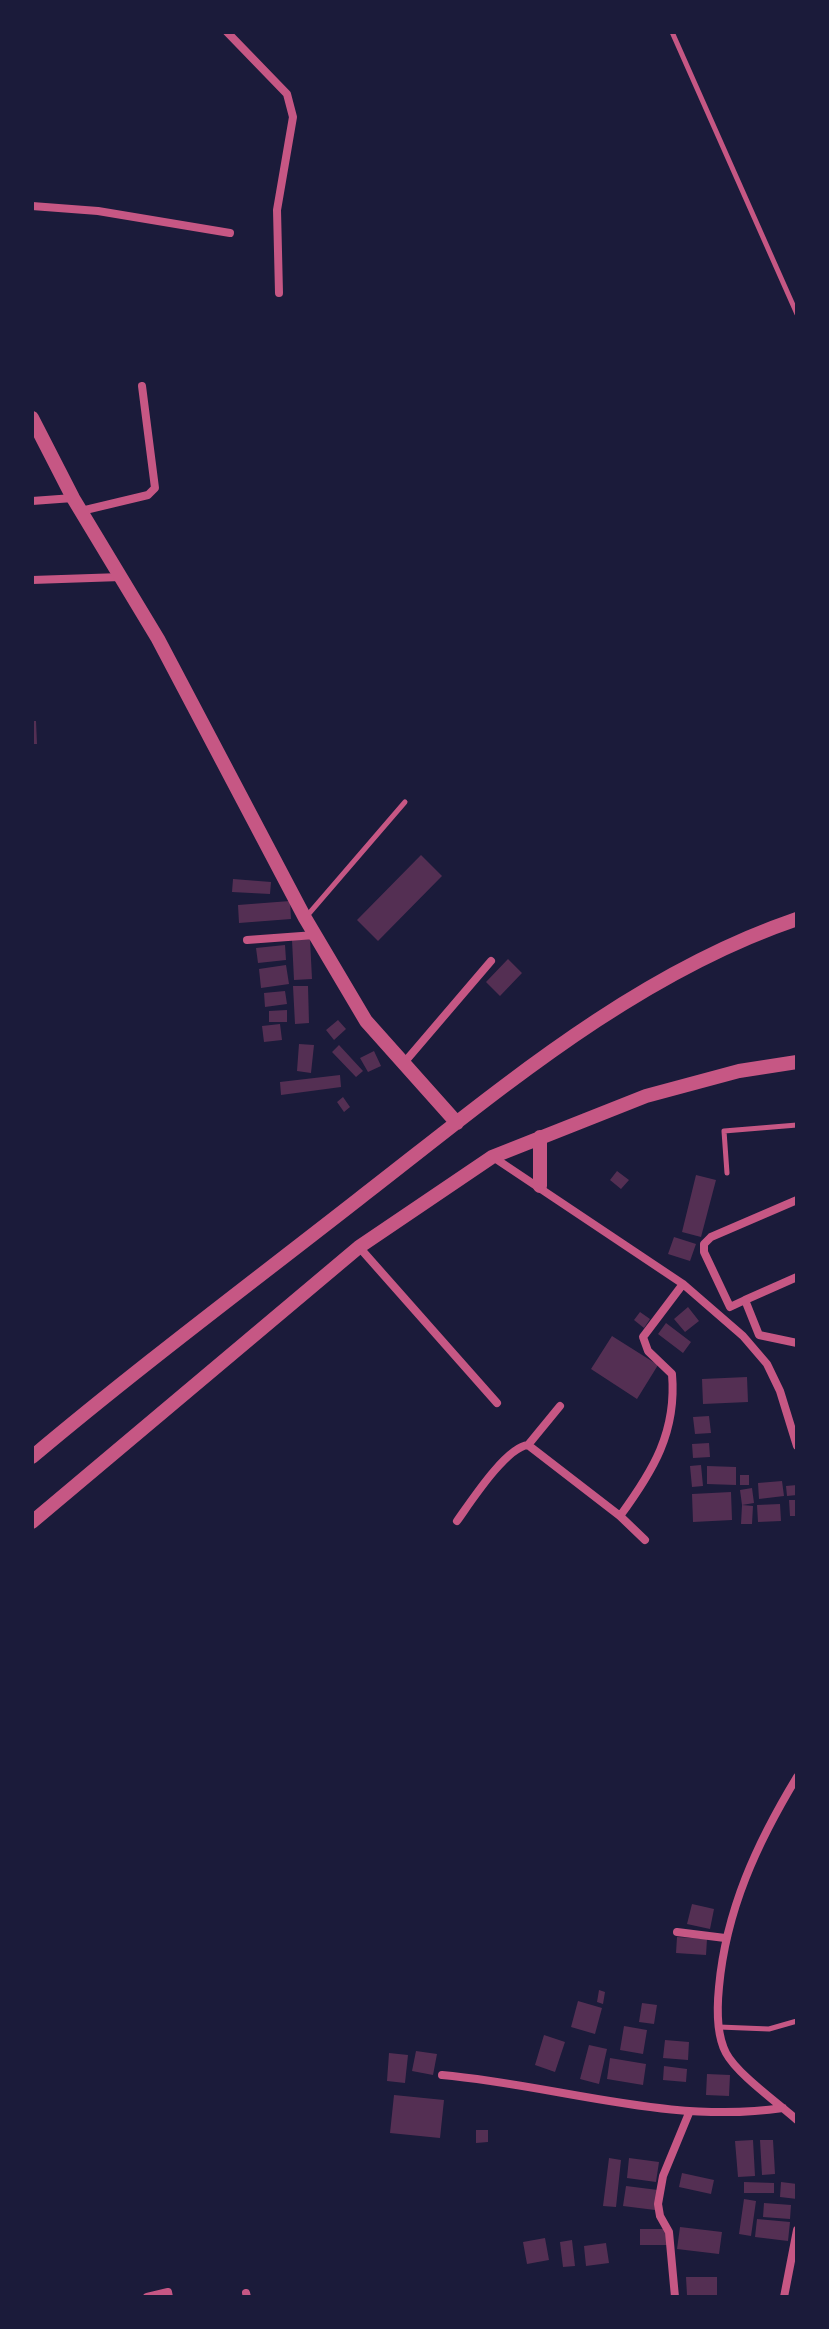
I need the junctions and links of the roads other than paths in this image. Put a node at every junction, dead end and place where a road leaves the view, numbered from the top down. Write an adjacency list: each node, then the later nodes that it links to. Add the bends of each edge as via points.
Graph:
1 (227, 32): 5 (street, via 287,94 293,117 277,210)
2 (672, 32): 6 (lane)
3 (32, 206): 4 (street)
4 (230, 233)
5 (279, 293)
6 (797, 314)
7 (142, 386): 10 (street, via 155,488 148,495)
8 (32, 418): 10 (street)
9 (32, 501): 10 (street)
10 (77, 504): 11 (street)
11 (122, 577): 12 (street); 14 (street)
12 (32, 580)
13 (405, 802): 14 (lane)
14 (305, 918): 16 (street)
15 (797, 919): 21 (street, via 715,951 617,1009 520,1073)
16 (315, 935): 17 (street); 20 (street, via 366,1021)
17 (247, 940)
18 (491, 961): 20 (street)
19 (797, 1062): 23 (street, via 646,1096)
20 (402, 1065): 21 (street)
21 (457, 1123): 37 (street)
22 (797, 1125): 25 (lane, via 724,1131)
23 (540, 1137): 24 (street); 26 (street)
24 (492, 1157): 26 (street); 28 (street)
25 (727, 1173)
26 (540, 1186): 30 (street)
27 (797, 1200): 31 (street, via 704,1244 730,1307)
28 (359, 1247): 33 (street); 40 (street)
29 (797, 1277): 31 (street)
30 (683, 1284): 36 (street, via 767,1364); 38 (street, via 643,1337 648,1351 672,1374 669,1432 653,1470)
31 (745, 1300): 32 (street, via 759,1335)
32 (797, 1343)
33 (497, 1403)
34 (560, 1406): 35 (street)
35 (528, 1445): 38 (street); 39 (street, via 518,1448 489,1477)
36 (797, 1446)
37 (32, 1457)
38 (620, 1516): 41 (street)
39 (457, 1521)
40 (32, 1522)
41 (645, 1540)
42 (797, 1777): 44 (street, via 750,1864)
43 (677, 1932): 44 (street)
44 (725, 1938): 46 (street)
45 (797, 2021): 46 (lane, via 769,2029)
46 (719, 2027): 48 (street, via 729,2057)
47 (442, 2075): 49 (street)
48 (783, 2108): 49 (street); 50 (street)
49 (689, 2113): 54 (street, via 668,2161 658,2204 669,2232)
50 (797, 2120)
51 (797, 2230): 55 (street)
52 (147, 2297): 53 (street, via 168,2292)
53 (169, 2297)
54 (675, 2297)
55 (784, 2297)

